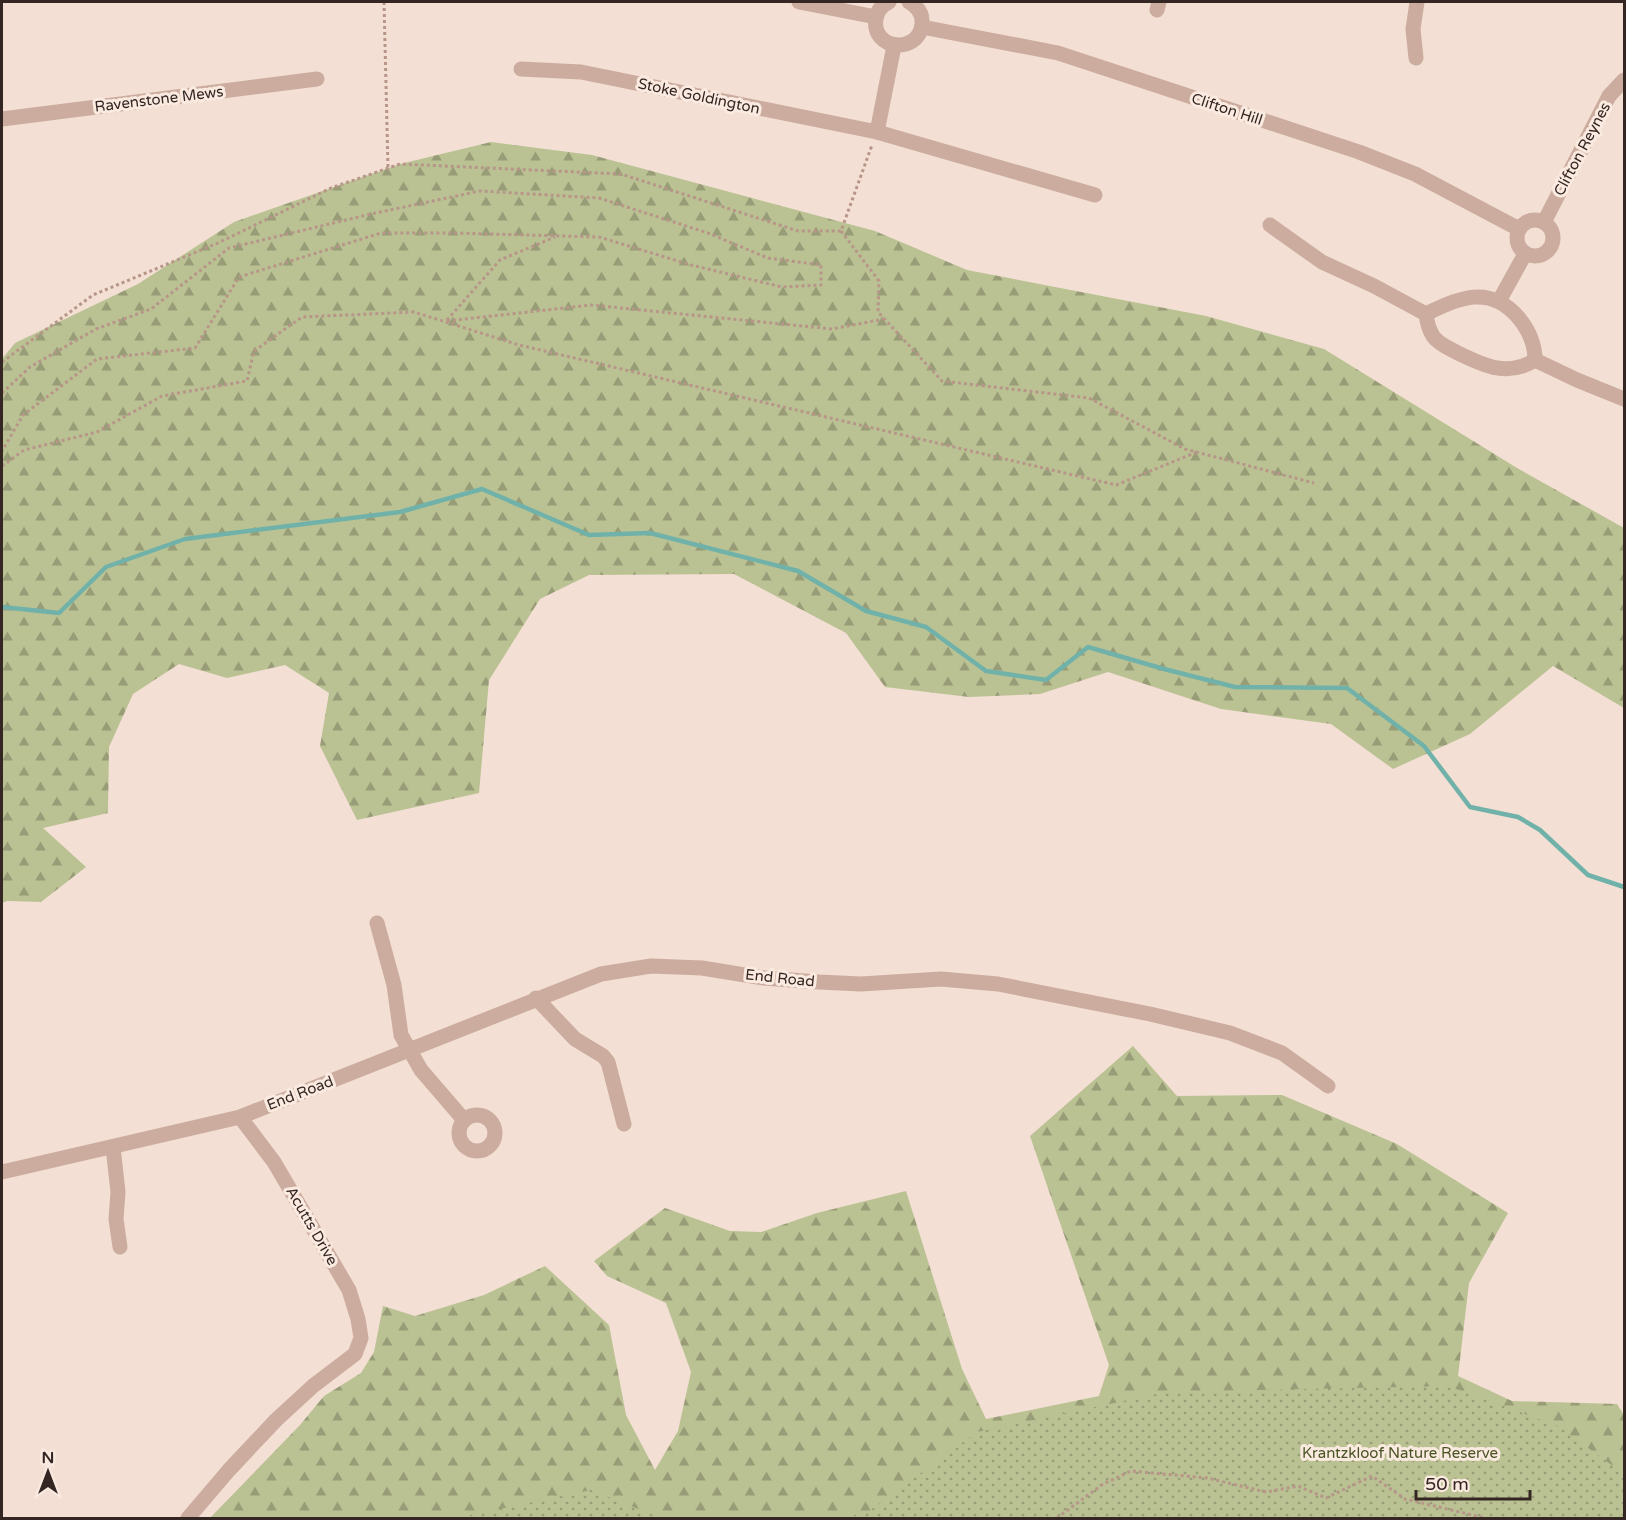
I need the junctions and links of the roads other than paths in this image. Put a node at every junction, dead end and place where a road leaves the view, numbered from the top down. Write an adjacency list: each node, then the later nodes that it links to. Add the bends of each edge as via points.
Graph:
1 (799, 2): 5 (street)
2 (889, 2): 5 (street)
3 (909, 2): 6 (street, via 920,11)
4 (1417, 2): 8 (street, via 1413,29)
5 (876, 17): 7 (street, via 877,32)
6 (922, 27): 7 (street, via 915,40); 17 (street, Clifton Hill, via 1058,53 1359,152 1415,174)
7 (894, 46): 13 (street)
8 (1416, 58)
9 (521, 69): 13 (street, Stoke Goldington, via 581,72)
10 (317, 79): 12 (street, Ravenstone Mews)
11 (1624, 80): 15 (street, Clifton Reynes, via 1609,96)
12 (2, 119)
13 (877, 132): 14 (street, Stoke Goldington)
14 (1095, 195)
15 (1544, 222): 17 (street, via 1528,221); 18 (street, via 1552,232 1552,244 1538,256)
16 (1270, 225): 20 (street, via 1322,262)
17 (1519, 229): 18 (street, via 1516,240)
18 (1525, 254): 19 (street)
19 (1499, 301): 20 (street, via 1466,298); 21 (street, via 1508,306 1529,333)
20 (1426, 314): 21 (street, via 1434,338 1484,365 1523,367)
21 (1535, 360): 22 (street)
22 (1624, 399)
23 (378, 923): 25 (street, via 394,985 401,1035)
24 (536, 998): 25 (street, End Road); 26 (street, End Road, via 601,974 651,966 819,982 861,984 941,979 998,984 1230,1033 1282,1053); 29 (street, via 575,1039 608,1062)
25 (408, 1049): 27 (street, End Road); 28 (street)
26 (1328, 1086)
27 (240, 1117): 30 (street); 33 (street, Acutts Drive, via 274,1162 349,1290 361,1338 355,1354 276,1420)
28 (464, 1120)
29 (624, 1124)
30 (113, 1147): 31 (street); 32 (street)
31 (2, 1172)
32 (120, 1247)
33 (188, 1518)

